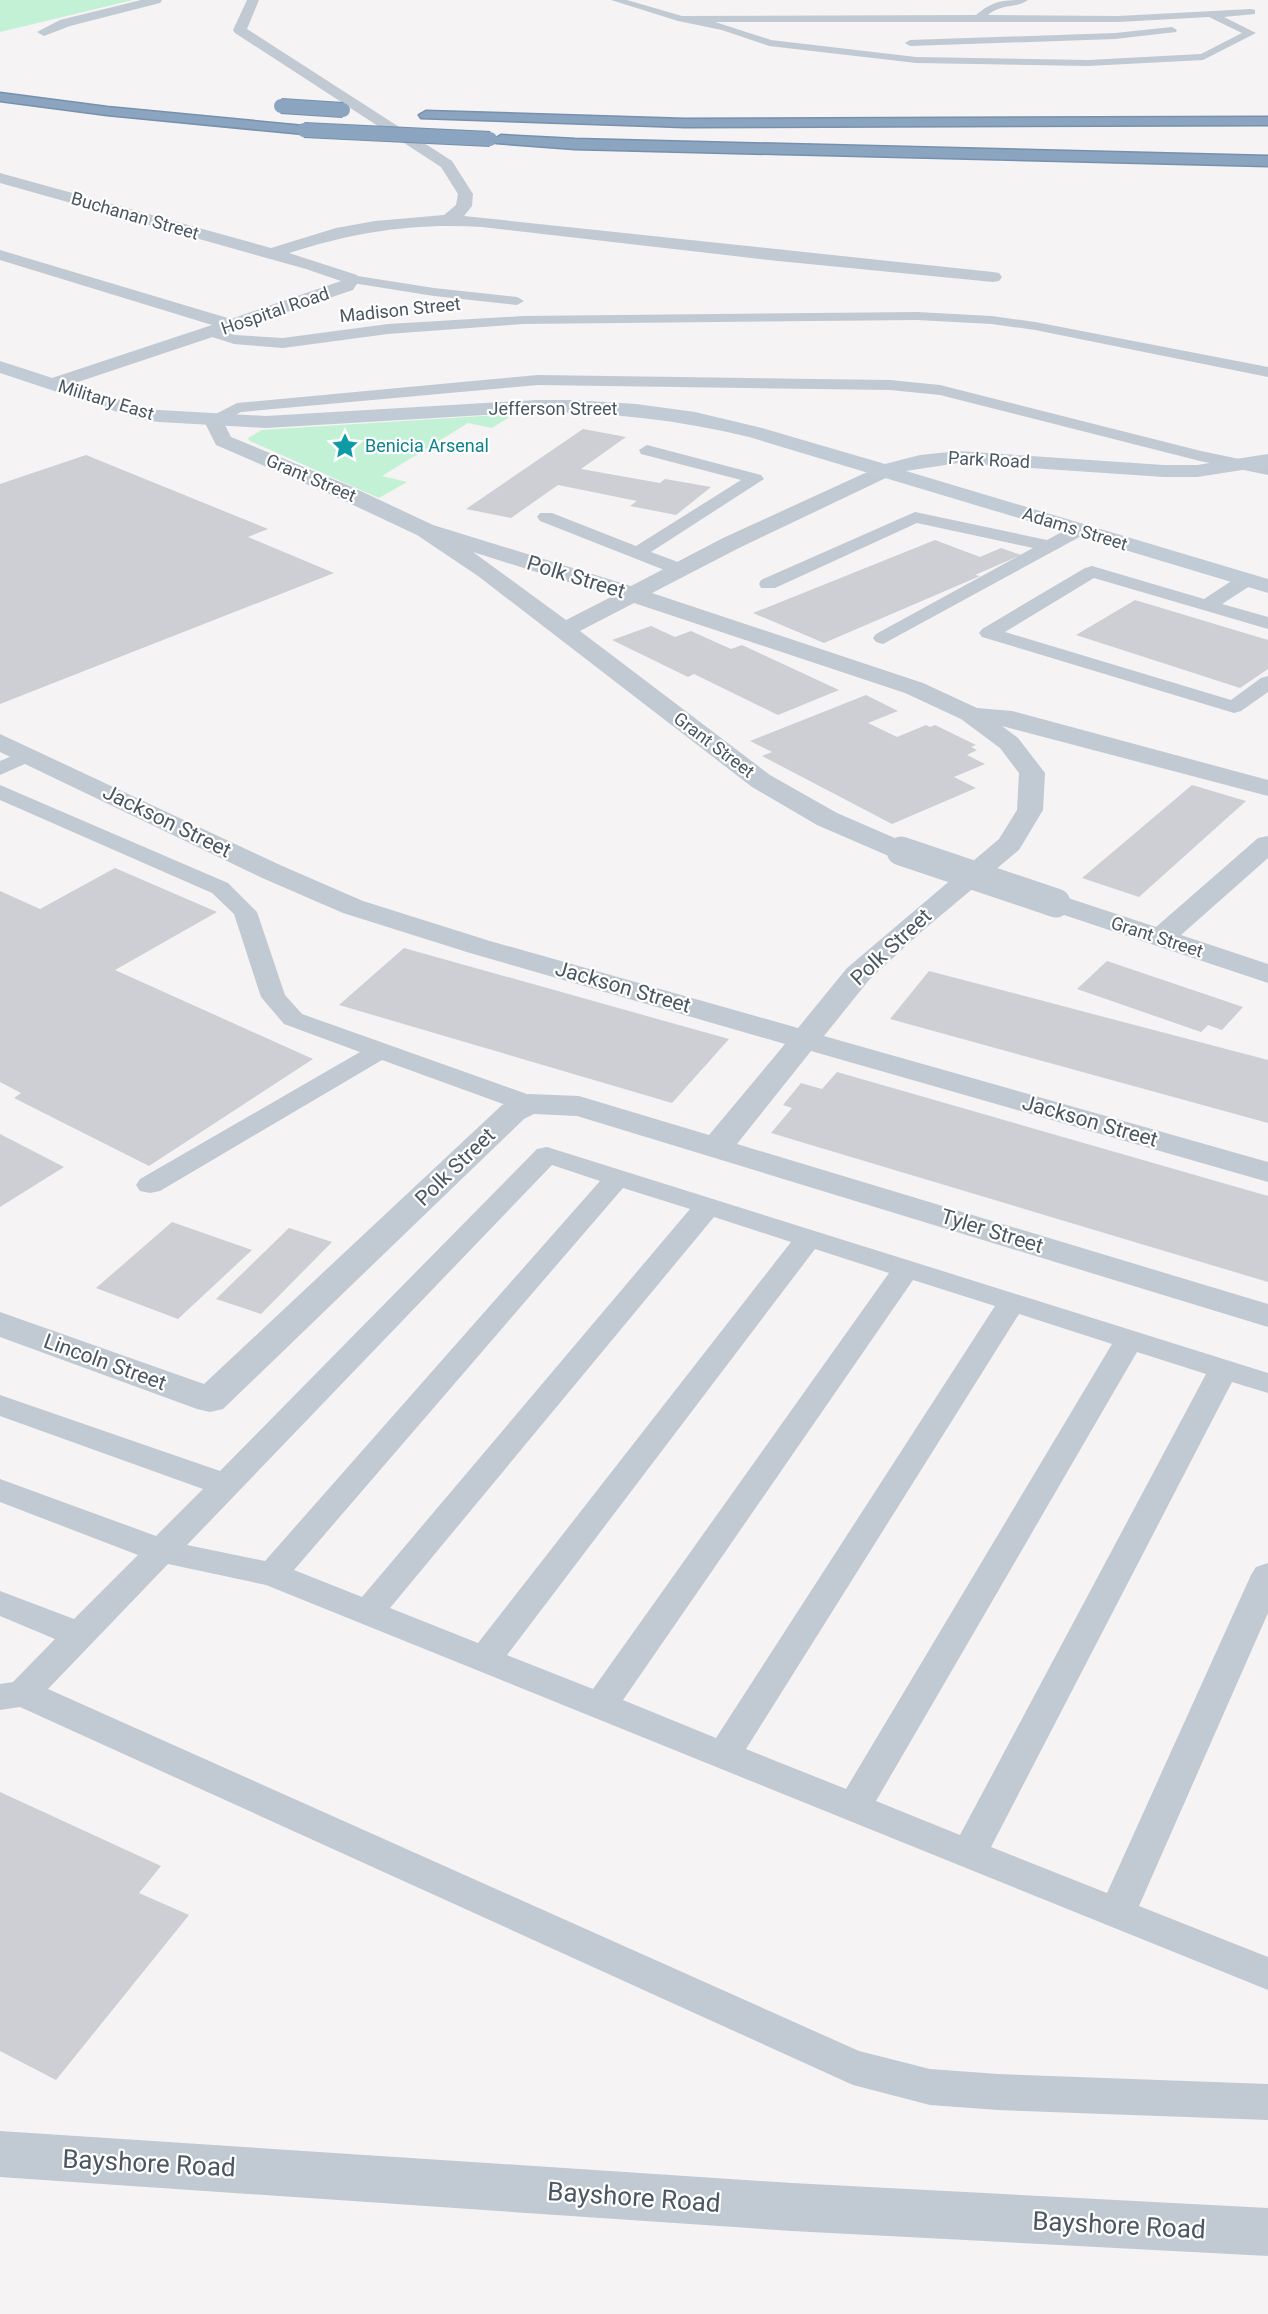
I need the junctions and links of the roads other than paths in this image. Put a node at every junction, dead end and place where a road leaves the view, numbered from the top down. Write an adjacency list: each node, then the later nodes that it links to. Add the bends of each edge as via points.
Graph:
1 (156, 0): 11 (street, via 65,22)
2 (253, 0): 22 (street, via 240,30 447,164 467,204)
3 (616, 0): 9 (lane)
4 (1023, 0): 8 (lane, via 993,5)
5 (1196, 3): 7 (lane, via 1255,12)
6 (869, 6): 8 (lane)
7 (1210, 14): 8 (lane, via 1118,19); 12 (lane, via 1256,34 1203,57 1088,63 916,60)
8 (980, 18): 9 (lane)
9 (682, 19): 12 (lane, via 724,27 769,43)
10 (1172, 30): 12 (lane, via 1115,36)
11 (44, 32)
12 (801, 46)
13 (0, 98): 18 (highway, bridge, via 304,130)
14 (275, 106): 15 (highway, bridge)
15 (393, 113)
16 (420, 114): 17 (highway, via 685,123)
17 (1268, 121)
18 (490, 139): 19 (highway); 20 (highway)
19 (1268, 147)
20 (1268, 161)
21 (0, 178): 23 (street, Buchanan Street)
22 (448, 220): 23 (street, via 355,229); 25 (street)
23 (270, 254): 26 (street, Hospital Road)
24 (0, 255): 28 (street)
25 (993, 277)
26 (351, 279): 27 (lane); 28 (street, Hospital Road, via 347,286)
27 (517, 301)
28 (232, 325): 29 (street, Hospital Road)
29 (211, 332): 31 (lane, Madison Street, via 234,339 283,342 388,329 523,320 893,316 992,320); 32 (street, Hospital Road)
30 (7, 369): 32 (street, Military East)
31 (1268, 372)
32 (53, 384): 33 (street, Military East, via 146,415)
33 (214, 421): 36 (lane, via 237,408 538,380 890,385 940,390); 38 (street, Jefferson Street, via 266,422 537,406 636,410 755,432); 40 (street, Grant Street, via 223,441)
34 (647, 450): 43 (lane, via 756,479)
35 (1268, 460): 36 (street, Park Road)
36 (1245, 464): 37 (lane); 38 (street, Park Road, via 1164,471 958,457 930,458)
37 (1268, 470)
38 (883, 472): 41 (street, Adams Street); 44 (street, Park Road)
39 (546, 517): 43 (lane)
40 (425, 530): 48 (street, Polk Street); 51 (street, Grant Street)
41 (1079, 530): 42 (lane); 45 (street, Adams Street)
42 (1050, 546): 46 (lane, via 915,517); 52 (lane)
43 (637, 553): 44 (lane)
44 (679, 569): 48 (street, Park Road)
45 (1246, 580): 47 (street, Adams Street); 49 (lane)
46 (768, 584)
47 (1268, 586)
48 (632, 594): 51 (street, Park Road); 54 (street, Polk Street, via 914,688)
49 (1209, 604): 50 (lane); 53 (lane, via 1092,572 989,633 1234,707)
50 (1268, 623)
51 (565, 630): 61 (street, Grant Street, bridge, via 761,781 827,819 901,851)
52 (883, 638)
53 (1268, 682)
54 (970, 714): 58 (street, via 1012,719); 63 (street, Polk Street, via 1009,743 1032,773 1030,810 1009,844 858,974)
55 (0, 742): 56 (street, Jackson Street)
56 (29, 755): 57 (lane); 63 (street, Jackson Street, via 353,907)
57 (0, 769)
58 (1268, 788)
59 (0, 792): 64 (lane, via 220,888 245,912 273,997 293,1019)
60 (1268, 844): 61 (street)
61 (1160, 938): 62 (street, Grant Street)
62 (1268, 974)
63 (807, 1039): 66 (street, Polk Street); 67 (street, Jackson Street)
64 (380, 1050): 65 (lane); 69 (lane)
65 (529, 1104): 66 (street, via 579,1106); 79 (street, Polk Street, via 513,1112)
66 (717, 1147): 74 (street, Tyler Street)
67 (1268, 1172)
68 (618, 1177): 70 (lane); 81 (lane, via 547,1155); 84 (lane)
69 (150, 1185)
70 (708, 1206): 71 (lane); 87 (lane)
71 (809, 1238): 72 (lane); 89 (lane)
72 (906, 1269): 73 (lane); 91 (lane)
73 (1012, 1302): 76 (lane); 92 (lane)
74 (1268, 1316)
75 (0, 1324): 79 (street, Lincoln Street)
76 (1129, 1340): 77 (lane); 93 (lane)
77 (1224, 1369): 78 (lane); 94 (lane)
78 (1268, 1383)
79 (210, 1400)
80 (0, 1405): 81 (lane)
81 (226, 1485): 83 (lane)
82 (0, 1490): 83 (lane)
83 (161, 1551): 84 (lane); 88 (lane)
84 (272, 1574): 87 (lane)
85 (1268, 1575): 95 (lane)
86 (0, 1603): 88 (lane)
87 (368, 1612): 89 (lane)
88 (79, 1635): 90 (lane)
89 (484, 1659): 91 (lane)
90 (11, 1695): 97 (lane, via 853,2067 930,2087)
91 (601, 1706): 92 (lane)
92 (724, 1755): 93 (lane)
93 (854, 1807): 94 (lane)
94 (969, 1853): 95 (lane)
95 (1117, 1913): 96 (lane)
96 (1268, 1974)
97 (1268, 2102)
98 (0, 2154): 99 (street, Bayshore Road, via 684,2200)
99 (1268, 2232)

